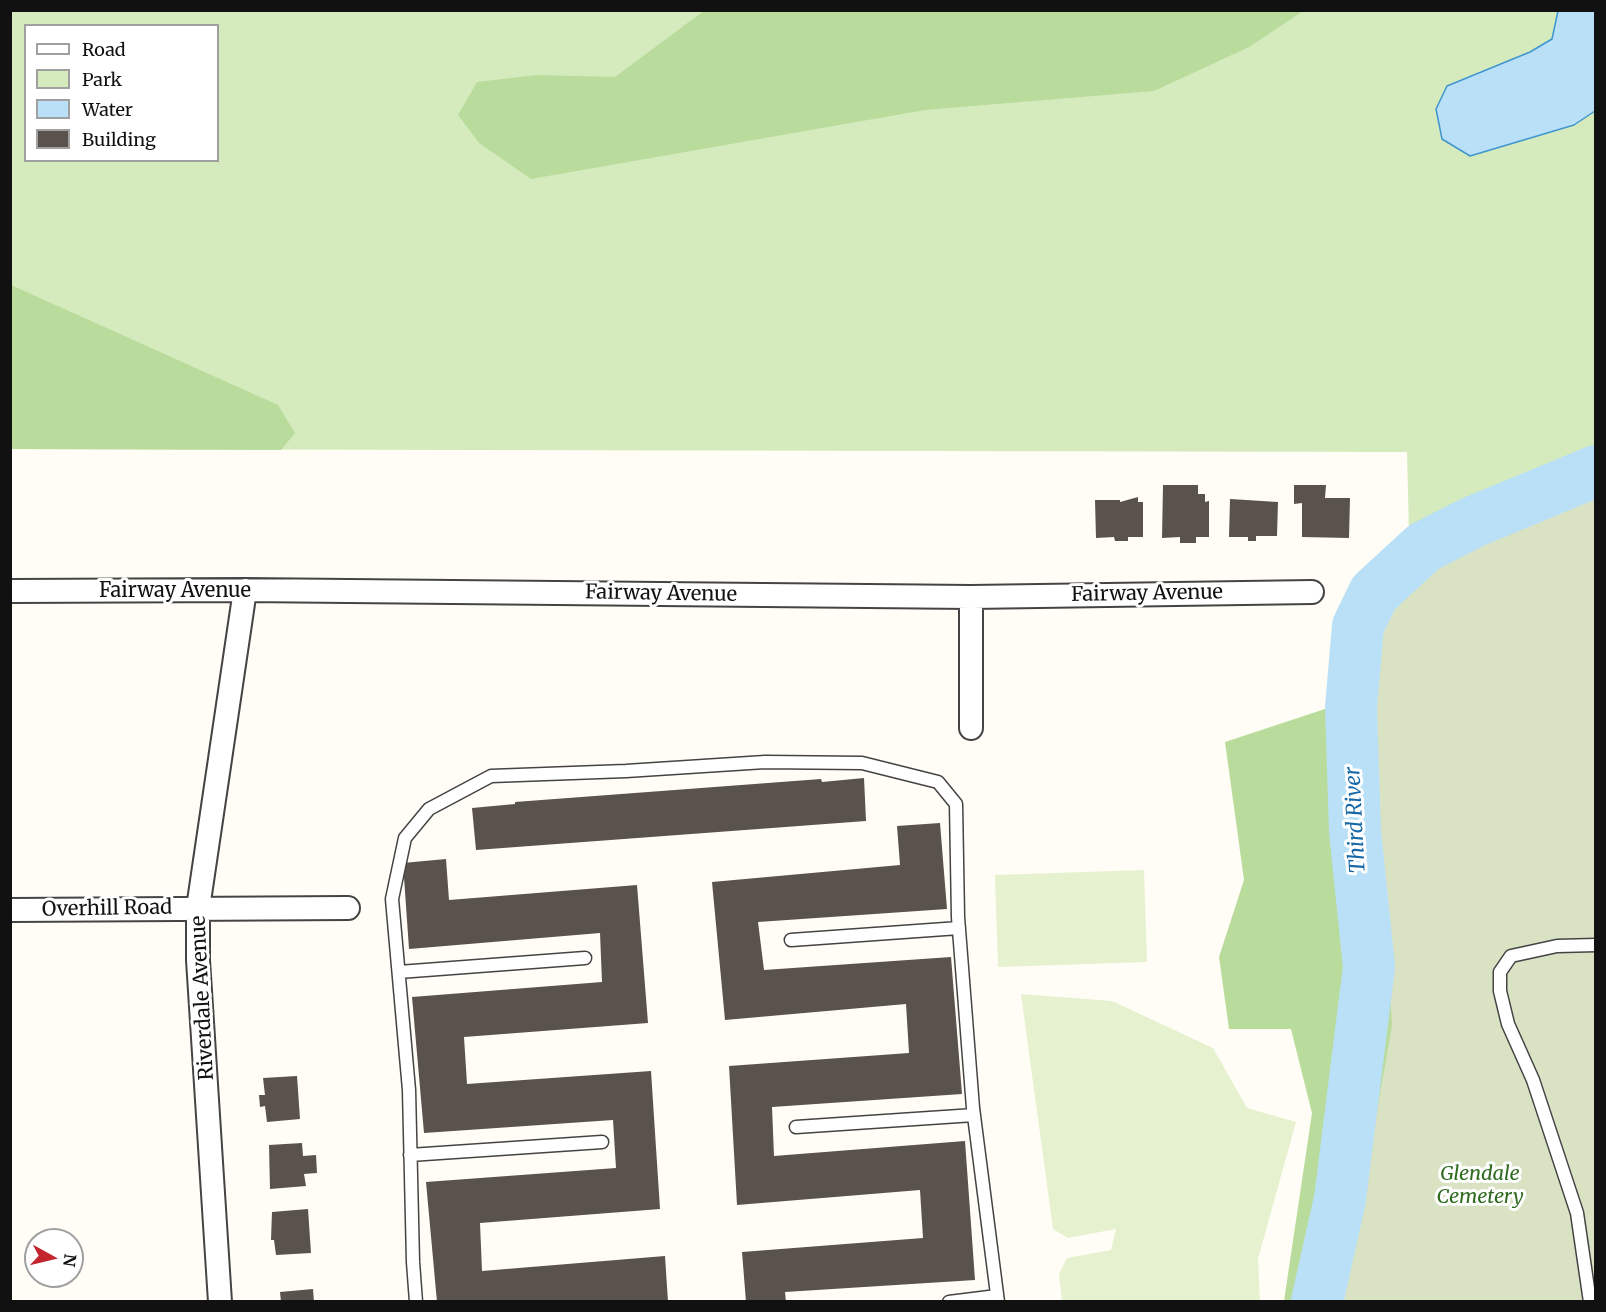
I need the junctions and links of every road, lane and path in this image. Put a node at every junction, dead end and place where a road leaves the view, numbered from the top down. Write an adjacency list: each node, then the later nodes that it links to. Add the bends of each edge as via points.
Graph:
1 (245, 590): 2 (street, Fairway Avenue); 4 (street, Fairway Avenue); 6 (street, Riverdale Avenue)
2 (10, 591)
3 (1312, 592): 4 (street, Fairway Avenue)
4 (971, 597): 5 (street)
5 (971, 728)
6 (198, 908): 7 (street, Overhill Road); 8 (street, Overhill Road); 19 (street, Riverdale Avenue)
7 (348, 908)
8 (10, 910)
9 (959, 928): 10 (lane); 13 (lane, via 956,804 938,782 862,763 808,762 491,776 429,809 405,838 392,899); 14 (lane)
10 (792, 940)
11 (1596, 945): 22 (lane, via 1548,947 1511,956 1500,972 1508,1024 1533,1080 1577,1214)
12 (585, 958): 13 (lane)
13 (399, 972): 17 (lane)
14 (974, 1115): 15 (lane); 18 (lane)
15 (796, 1127)
16 (602, 1142): 17 (lane)
17 (410, 1155): 20 (lane)
18 (997, 1299): 21 (lane)
19 (220, 1302)
20 (416, 1302)
21 (949, 1302)
22 (1590, 1302)

